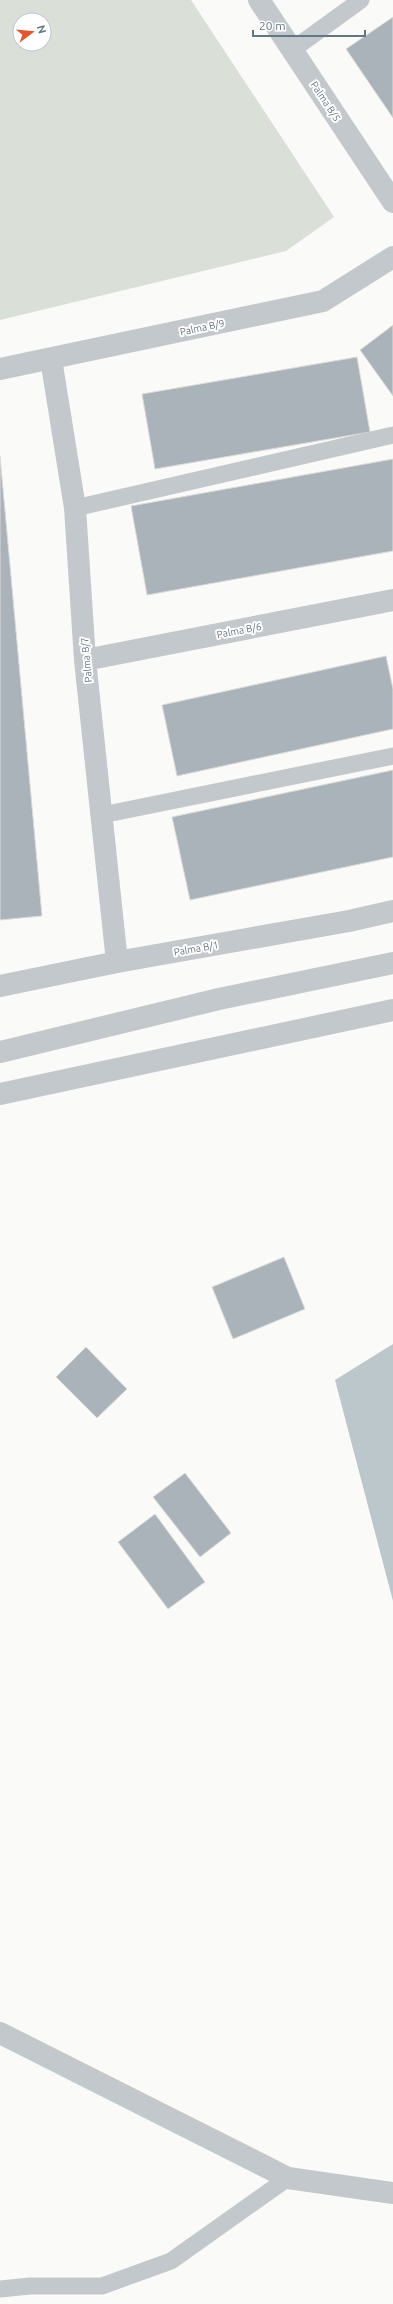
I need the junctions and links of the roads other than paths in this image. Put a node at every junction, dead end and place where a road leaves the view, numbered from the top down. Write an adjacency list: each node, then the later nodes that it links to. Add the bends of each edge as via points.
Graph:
1 (259, 0): 3 (street, Palma B/5)
2 (361, 0): 3 (lane)
3 (292, 50): 4 (street, Palma B/5)
4 (393, 202)
5 (393, 257): 6 (street, Palma B/9, via 323,301)
6 (52, 359): 7 (street, Palma B/9); 9 (street, Palma B/7)
7 (0, 369)
8 (393, 435): 9 (lane)
9 (75, 508): 11 (street, Palma B/7)
10 (393, 600): 11 (street, Palma B/6)
11 (86, 660): 13 (street, Palma B/7)
12 (393, 756): 13 (lane)
13 (102, 815): 15 (street, Palma B/7)
14 (393, 911): 15 (street, Palma B/1)
15 (117, 962): 17 (street, Palma B/1)
16 (393, 963): 19 (street, via 219,999)
17 (0, 986)
18 (393, 1010): 20 (street)
19 (0, 1052)
20 (0, 1094)
21 (0, 2033): 22 (street)
22 (288, 2178): 23 (street); 24 (lane, via 171,2261 102,2286 30,2286)
23 (393, 2192)
24 (0, 2289)

